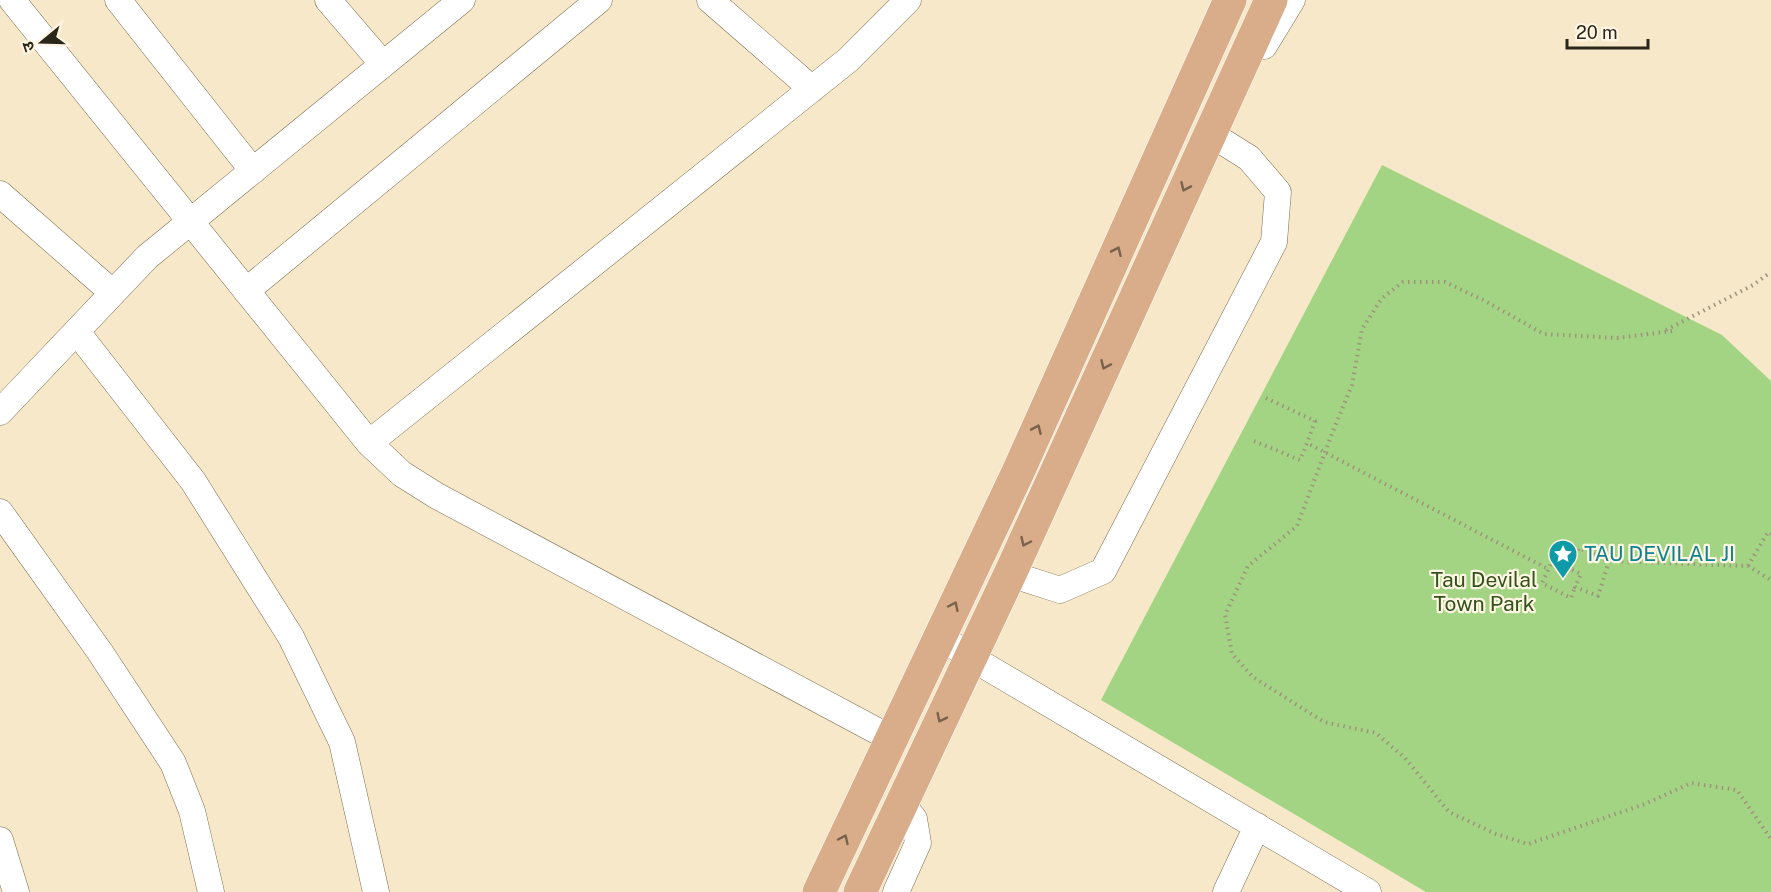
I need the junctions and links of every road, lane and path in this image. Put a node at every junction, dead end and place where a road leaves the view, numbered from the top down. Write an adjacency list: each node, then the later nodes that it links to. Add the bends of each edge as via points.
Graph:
1 (12, 0): 16 (street)
2 (118, 0): 14 (street)
3 (327, 0): 11 (street)
4 (462, 0): 11 (street)
5 (599, 0): 18 (street)
6 (710, 0): 12 (street)
7 (908, 0): 12 (street, via 848,60)
8 (1230, 0): 38 (main road, one-way to 8)
9 (1271, 0): 13 (main road)
10 (1292, 0): 13 (street)
11 (383, 64): 14 (street)
12 (812, 89): 26 (street)
13 (1209, 134): 35 (main road, one-way to 35); 35 (street, via 1249,158 1278,192 1274,242 1103,571 1060,590)
14 (253, 171): 16 (street)
15 (0, 194): 19 (street)
16 (190, 222): 18 (street); 19 (street, via 147,257)
17 (1771, 272): 22 (path)
18 (246, 291): 26 (street)
19 (113, 293): 21 (street)
20 (1672, 331): 22 (path)
21 (77, 332): 24 (street); 47 (street, via 193,481 291,637 342,742)
22 (1662, 332): 28 (path, via 1617,338 1544,334 1445,282 1403,282 1382,298 1362,329 1353,385)
23 (1266, 398): 27 (path, via 1315,422)
24 (0, 412)
25 (1254, 441): 27 (path, via 1300,460)
26 (369, 443): 40 (street, via 402,474 436,496)
27 (1307, 443): 28 (path)
28 (1325, 452): 34 (path); 43 (path, via 1297,526 1248,566 1225,615 1232,654 1253,677 1324,722 1376,733 1405,758 1449,812 1496,834 1528,844 1645,804 1691,783 1737,790)
29 (0, 512): 46 (street, via 173,763 192,811)
30 (1771, 534): 33 (path, via 1768,532)
31 (1575, 557): 32 (path, via 1579,548); 34 (path, via 1558,549); 37 (path, via 1570,569 1581,574)
32 (1609, 561): 33 (path); 37 (path, via 1598,596)
33 (1748, 566): 36 (path)
34 (1548, 569): 37 (path, via 1542,583 1571,598)
35 (1010, 574): 39 (main road)
36 (1771, 580)
37 (1575, 587)
38 (940, 636): 39 (street); 40 (main road)
39 (970, 657): 41 (main road, one-way to 41); 42 (street)
40 (892, 739): 48 (main road, one-way to 40)
41 (901, 802): 49 (main road); 50 (street, via 914,819 918,843)
42 (1257, 826): 51 (street); 52 (street)
43 (1771, 839)
44 (0, 840): 45 (street)
45 (16, 892)
46 (210, 892)
47 (376, 892)
48 (819, 892)
49 (860, 892)
50 (896, 892)
51 (1226, 892)
52 (1368, 892)

